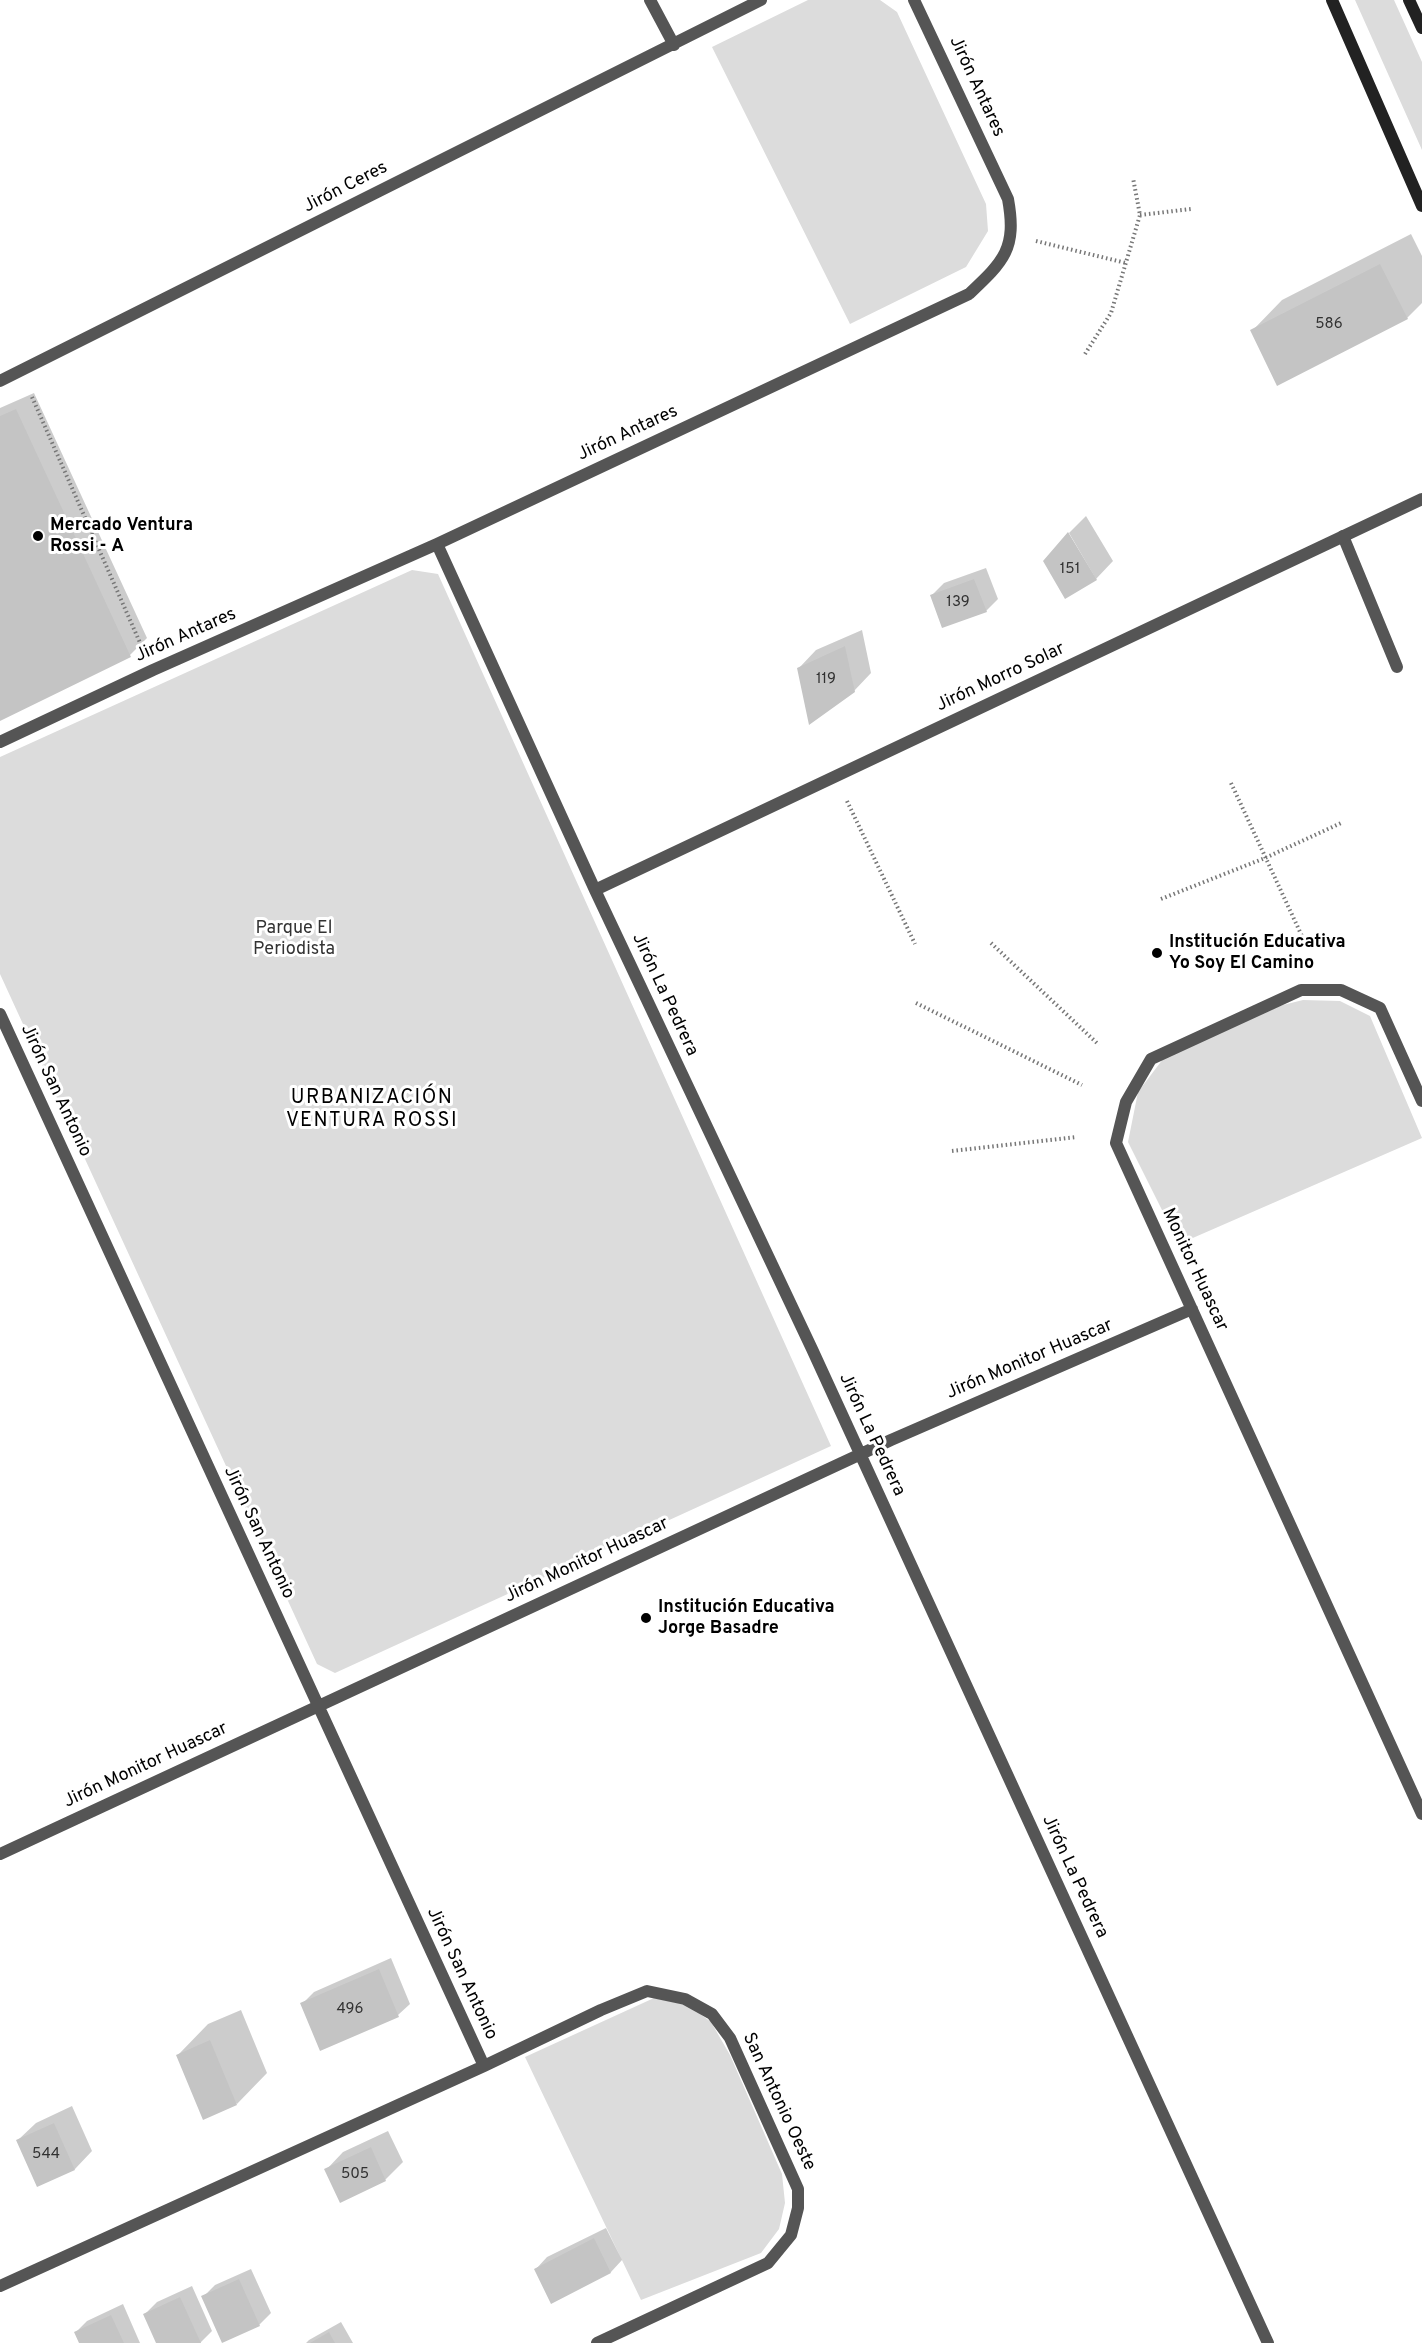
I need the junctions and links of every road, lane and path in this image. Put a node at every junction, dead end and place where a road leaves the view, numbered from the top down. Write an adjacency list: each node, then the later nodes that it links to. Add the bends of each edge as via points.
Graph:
1 (650, 0): 7 (street)
2 (762, 0): 7 (street, Jirón Ceres)
3 (914, 0): 12 (street, Jirón Antares, via 1008,199)
4 (1332, 0): 9 (main road)
5 (1409, 0): 6 (main road)
6 (1422, 28)
7 (674, 45): 15 (street, Jirón Ceres)
8 (1133, 178): 11 (path)
9 (1422, 206)
10 (1191, 209): 11 (path)
11 (1140, 215): 13 (path)
12 (1011, 233): 13 (path); 19 (street, Jirón Antares, via 1008,248 994,271 969,294)
13 (1126, 263): 14 (path, via 1111,314)
14 (1085, 354)
15 (21, 371): 16 (street, Jirón Ceres); 21 (path)
16 (0, 381)
17 (1422, 499): 18 (street, Jirón Morro Solar)
18 (1343, 536): 20 (street); 23 (street, Jirón Morro Solar)
19 (437, 544): 21 (street, Jirón Antares); 27 (street, Jirón La Pedrera)
20 (1397, 667)
21 (153, 670): 22 (street, Jirón Antares)
22 (0, 742)
23 (834, 776): 27 (street, Jirón Morro Solar); 30 (path)
24 (1231, 783): 26 (path)
25 (1341, 823): 26 (path)
26 (1265, 858): 28 (path); 31 (path)
27 (595, 890): 40 (street, Jirón La Pedrera)
28 (1161, 899)
29 (991, 943): 34 (path)
30 (915, 944)
31 (1307, 947)
32 (916, 1003): 35 (path)
33 (0, 1014): 41 (street, Jirón San Antonio)
34 (1099, 1045)
35 (1082, 1085)
36 (1422, 1101): 39 (street, Monitor Huascar, via 1380,1008 1341,990 1301,990 1150,1059 1126,1102 1116,1143)
37 (1077, 1137): 38 (path)
38 (952, 1151)
39 (1192, 1309): 40 (street, Jirón Monitor Huascar); 42 (street, Monitor Huascar)
40 (860, 1454): 41 (street, Jirón Monitor Huascar); 48 (street, Jirón La Pedrera)
41 (317, 1706): 43 (street, Jirón Monitor Huascar); 45 (street, Jirón San Antonio)
42 (1422, 1814)
43 (0, 1854)
44 (646, 1991): 45 (street, Jirón San Antonio); 47 (street, San Antonio Oeste, via 685,1998 712,2014 730,2038 798,2189 798,2208 791,2235 768,2263)
45 (484, 2066): 46 (street, Jirón San Antonio)
46 (0, 2286)
47 (597, 2343)
48 (1268, 2343)

